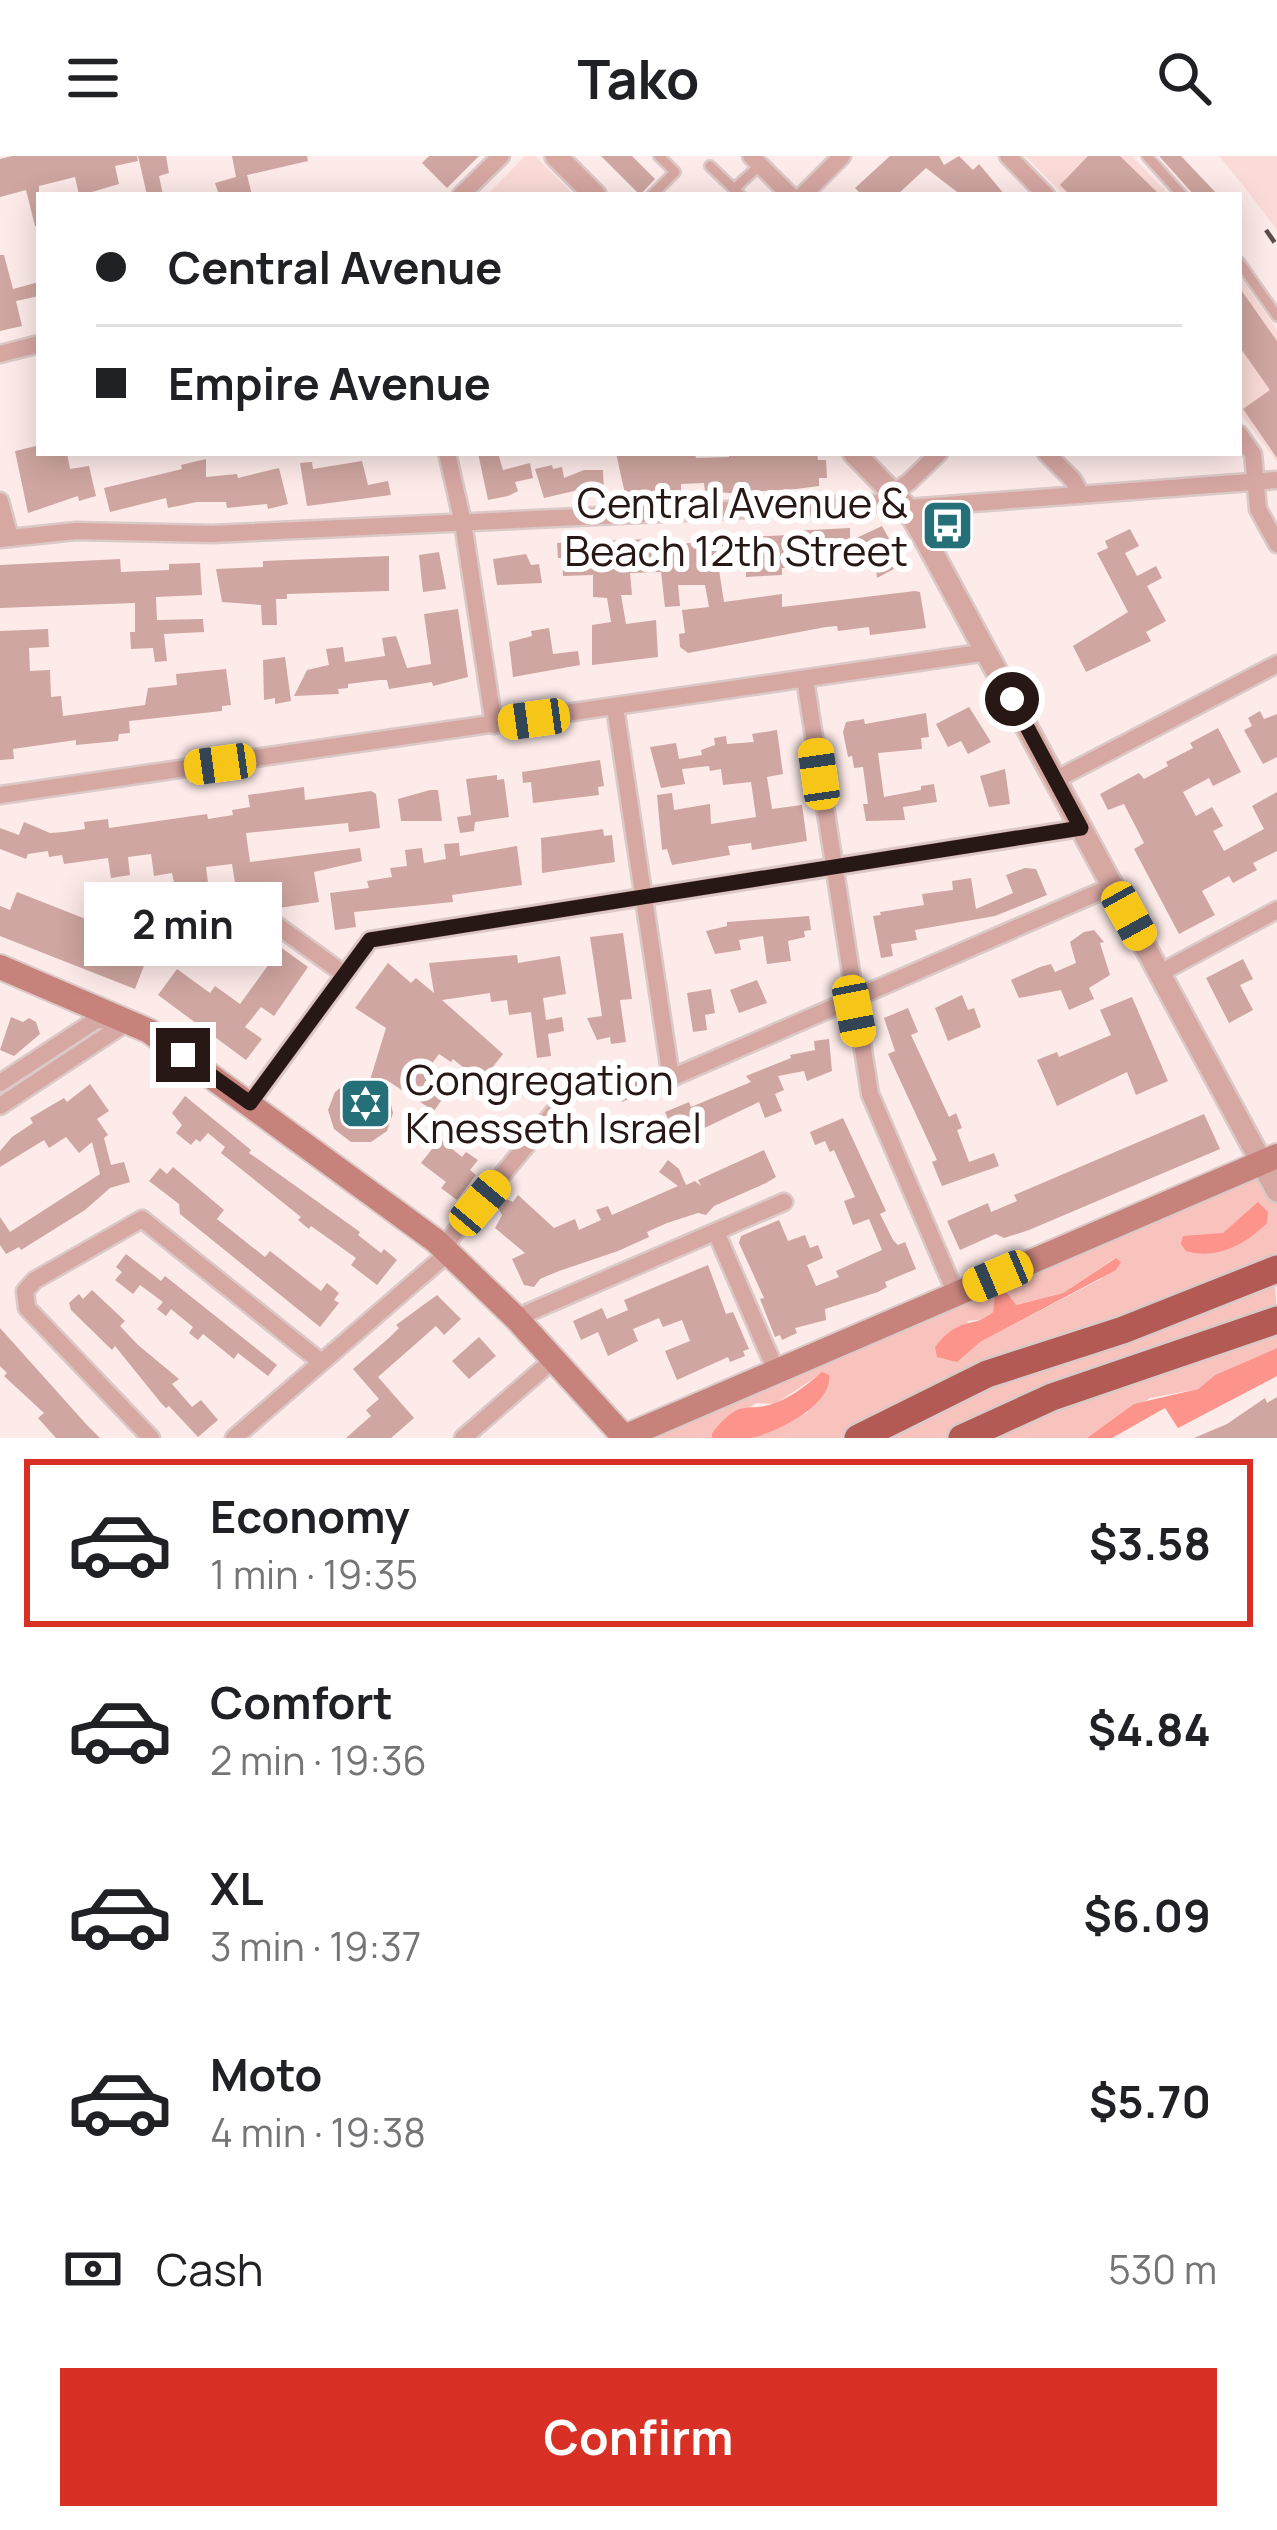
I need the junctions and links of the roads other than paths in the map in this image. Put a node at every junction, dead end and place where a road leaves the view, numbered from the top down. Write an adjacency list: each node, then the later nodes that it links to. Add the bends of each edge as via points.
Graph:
1 (501, 156): 9 (street)
2 (556, 156): 10 (street)
3 (659, 156): 11 (lane, via 675,172)
4 (842, 156): 14 (street)
5 (1008, 156): 15 (street)
6 (1147, 156): 16 (lane)
7 (755, 160): 12 (lane); 13 (street)
8 (710, 166): 12 (lane)
9 (464, 192)
10 (592, 192)
11 (655, 192)
12 (737, 192)
13 (787, 192)
14 (806, 192)
15 (1043, 192)
16 (1179, 192)
17 (1242, 266): 18 (lane)
18 (1277, 316)
19 (36, 345): 20 (street)
20 (0, 354)
21 (1242, 438): 27 (street)
22 (448, 456): 31 (street)
23 (857, 456): 29 (street)
24 (937, 456): 29 (street)
25 (1049, 456): 28 (street)
26 (1277, 480): 27 (street)
27 (1256, 482): 28 (street); 33 (street, via 1258,509)
28 (1081, 495): 29 (street)
29 (901, 500): 31 (street); 34 (street)
30 (0, 501): 32 (street)
31 (463, 523): 32 (street); 38 (street)
32 (5, 539)
33 (1277, 544)
34 (988, 652): 36 (street); 39 (street)
35 (1277, 664): 39 (street)
36 (805, 680): 37 (street); 42 (street)
37 (616, 707): 38 (street); 44 (street)
38 (494, 724): 40 (street)
39 (1055, 780): 41 (street)
40 (0, 795)
41 (1081, 828): 42 (street); 43 (street)
42 (832, 867): 44 (street); 50 (street)
43 (1113, 886): 48 (street); 50 (street)
44 (642, 899): 49 (street, via 370,940); 50 (street, via 671,1078)
45 (1277, 910): 48 (street)
46 (272, 921): 49 (street)
47 (0, 967): 51 (main road)
48 (1160, 973): 56 (street)
49 (344, 974): 54 (street)
50 (852, 999): 62 (street, via 870,1094)
51 (129, 1021): 52 (street, via 97,1021); 54 (main road); 55 (street)
52 (0, 1083)
53 (571, 1091): 60 (street)
54 (250, 1103): 60 (main road)
55 (0, 1106)
56 (1269, 1160): 57 (street); 62 (main road)
57 (1277, 1191)
58 (784, 1202): 59 (street)
59 (716, 1232): 63 (street); 67 (street)
60 (446, 1249): 63 (main road); 66 (street)
61 (1277, 1269): 72 (highway, via 987,1374)
62 (956, 1294): 67 (main road)
63 (516, 1318): 65 (main road)
64 (1277, 1320): 73 (highway, via 1052,1397)
65 (554, 1359): 70 (street); 71 (main road)
66 (321, 1362): 68 (street, via 142,1219 25,1291 27,1308); 69 (street)
67 (777, 1373): 71 (main road)
68 (151, 1438)
69 (234, 1438)
70 (463, 1438)
71 (624, 1438)
72 (858, 1438)
73 (962, 1438)

